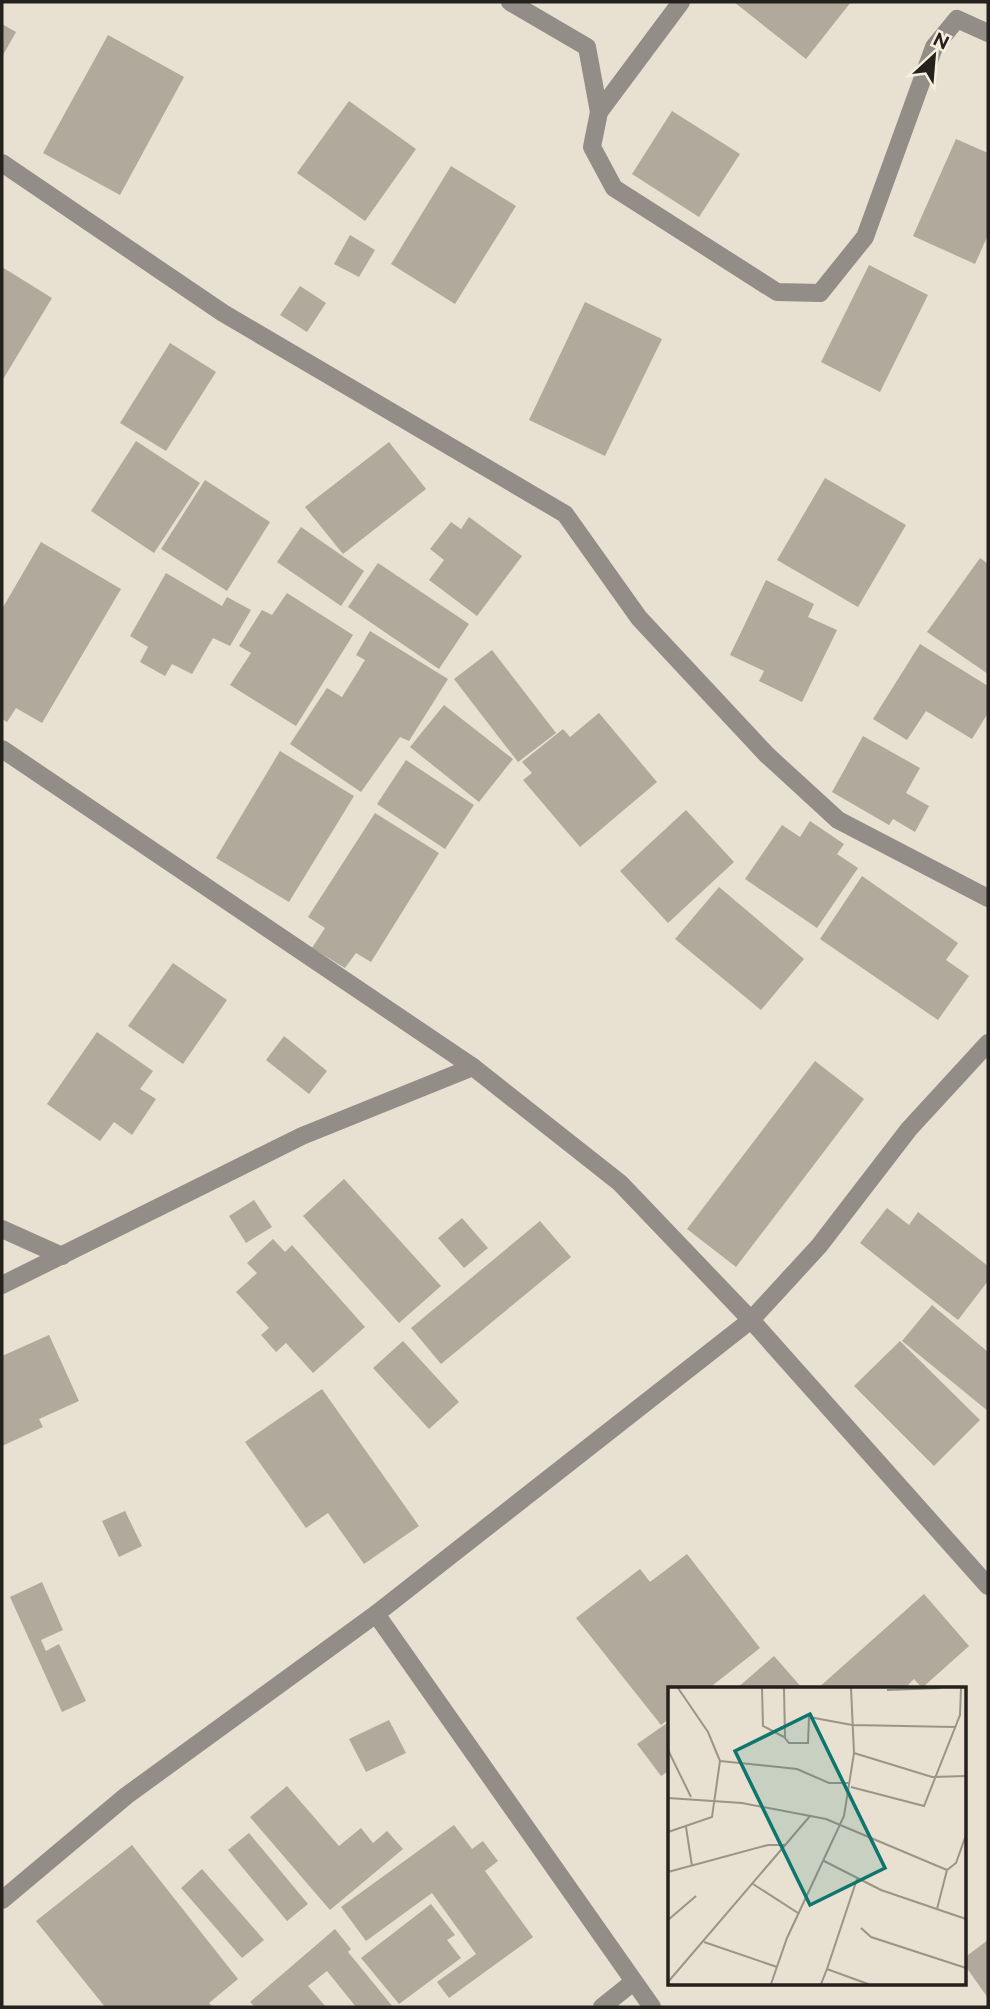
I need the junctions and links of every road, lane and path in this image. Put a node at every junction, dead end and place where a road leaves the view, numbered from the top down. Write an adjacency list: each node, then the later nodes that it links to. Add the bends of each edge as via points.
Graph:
1 (510, 2): 4 (street, via 587,47)
2 (681, 2): 4 (street)
3 (988, 33): 4 (street, via 957,19 934,47 865,237 820,293 777,292 614,188 592,147)
4 (598, 113)
5 (2, 163): 7 (street, via 223,313 565,513 639,618 797,783 838,820)
6 (2, 749): 9 (street)
7 (988, 898)
8 (988, 1043): 13 (street, via 909,1129 820,1246)
9 (473, 1067): 11 (street, via 302,1136); 13 (street, via 620,1184)
10 (2, 1229): 11 (street)
11 (62, 1256): 12 (street)
12 (2, 1284)
13 (751, 1320): 14 (street); 15 (street)
14 (988, 1586)
15 (376, 1614): 16 (street, via 127,1796); 17 (street)
16 (2, 1900)
17 (632, 1983): 18 (street); 19 (street)
18 (603, 2007)
19 (652, 2007)

